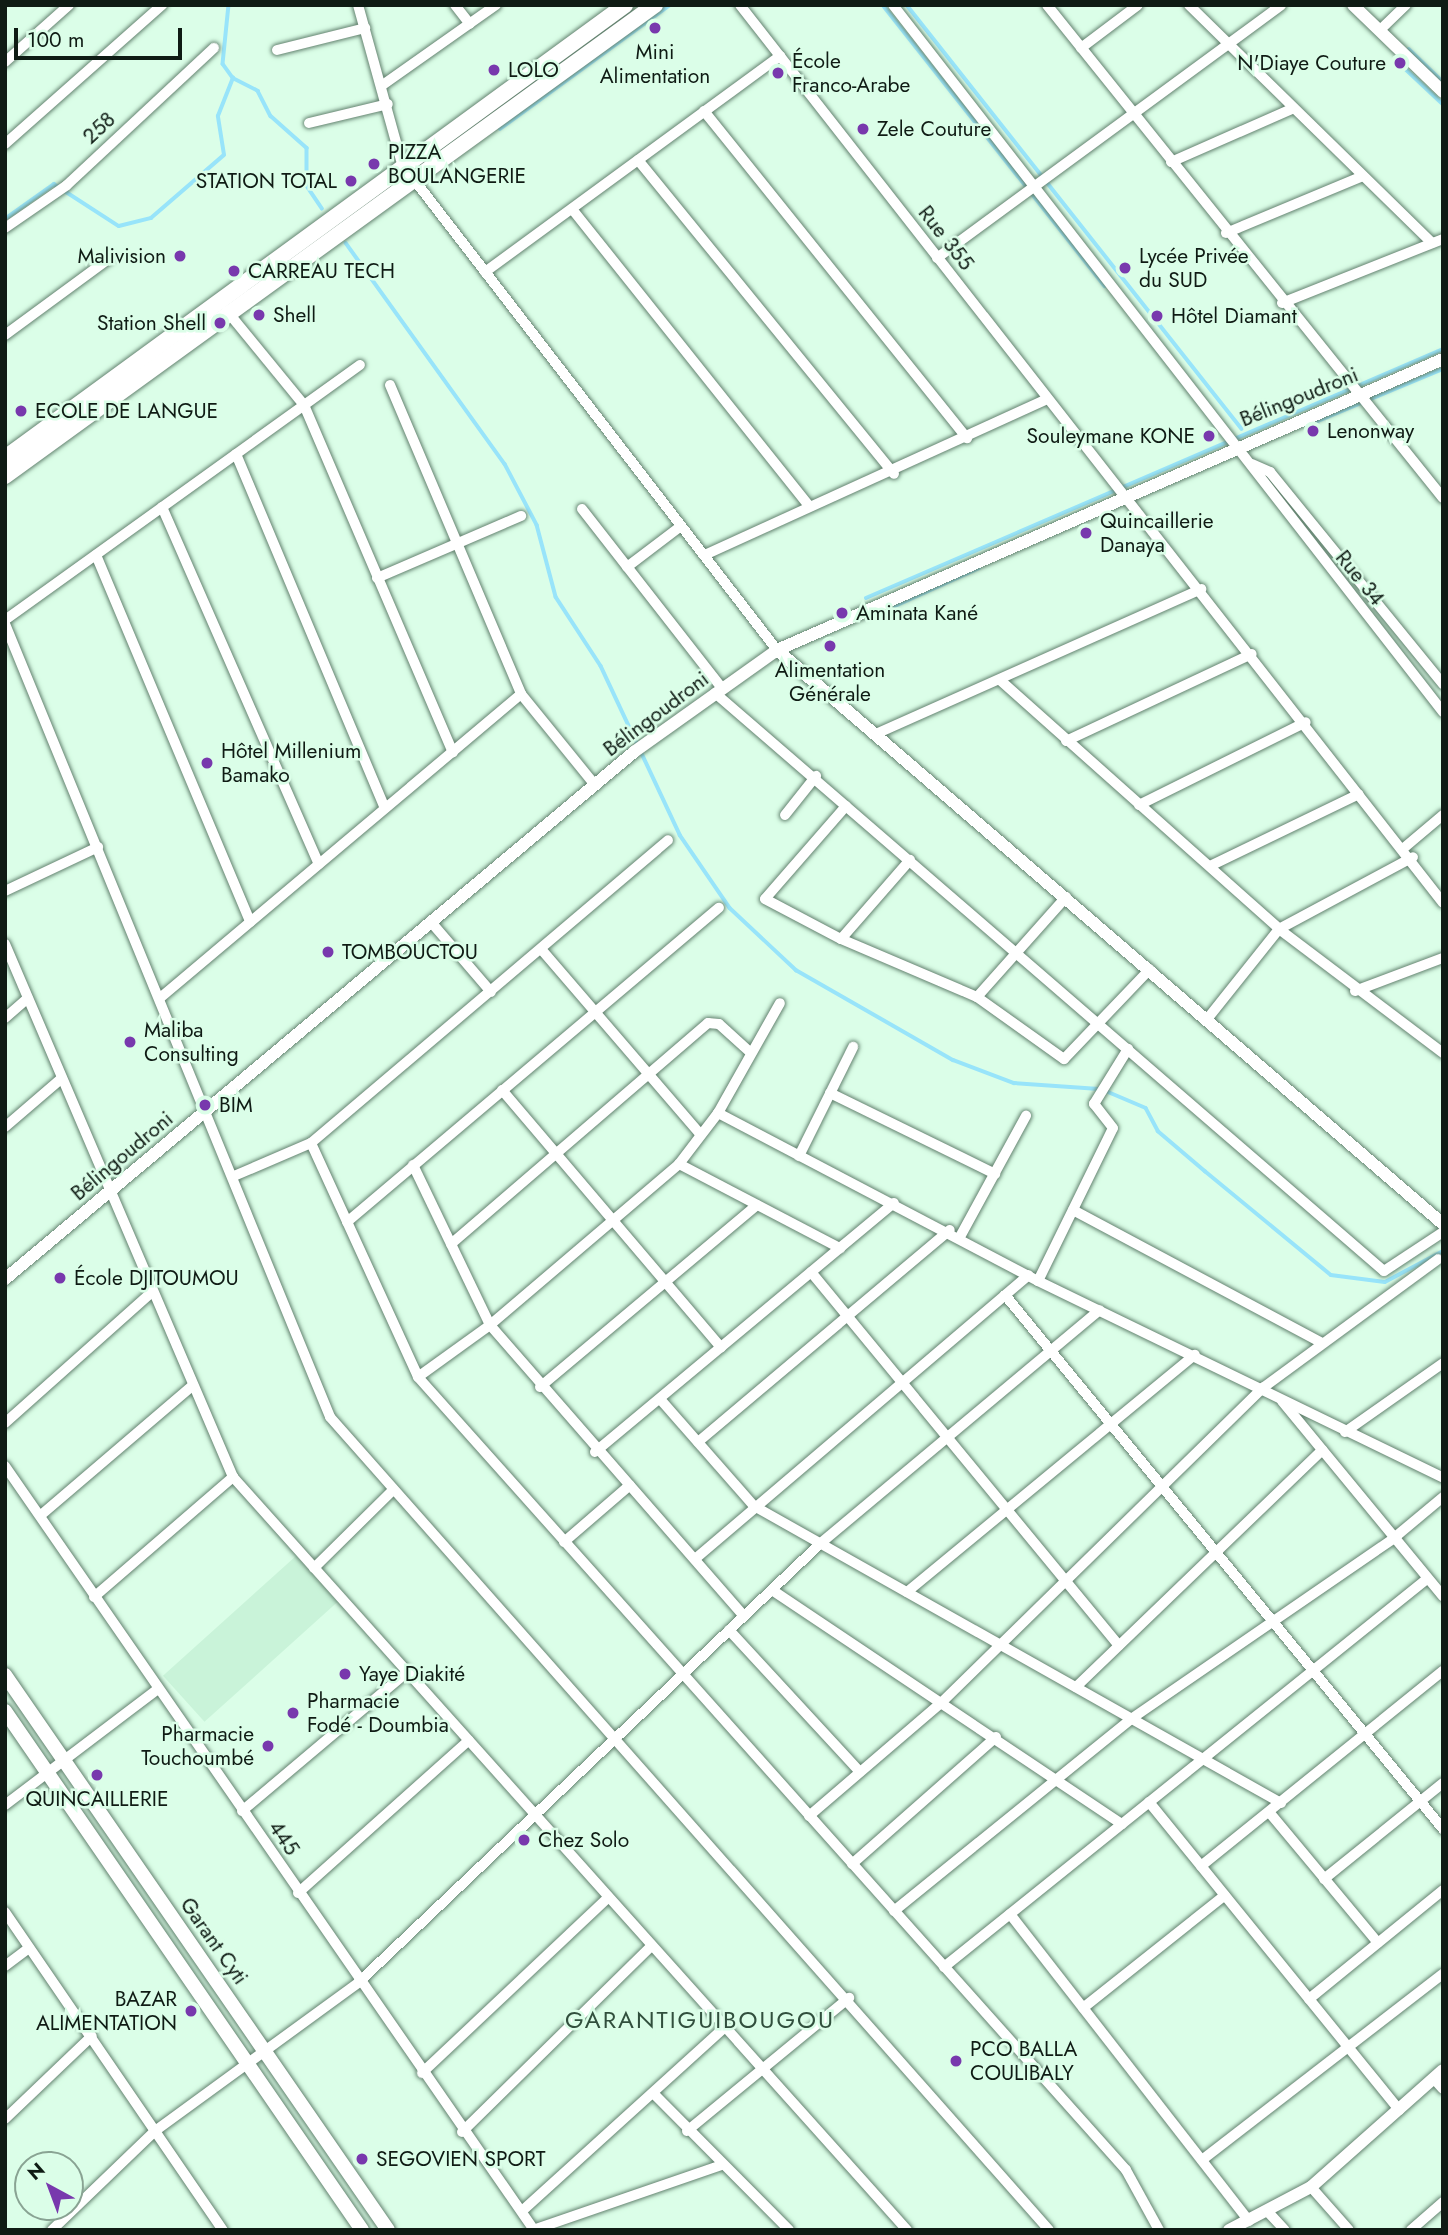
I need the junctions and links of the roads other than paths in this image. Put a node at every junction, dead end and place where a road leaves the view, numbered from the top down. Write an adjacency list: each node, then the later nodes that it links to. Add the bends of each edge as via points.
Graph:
1 (69, 5): 24 (street)
2 (162, 5): 32 (street)
3 (358, 5): 17 (street)
4 (455, 5): 16 (street)
5 (496, 5): 16 (street)
6 (625, 5): 35 (main road)
7 (655, 5): 37 (main road)
8 (740, 5): 23 (street, Rue 355)
9 (893, 5): 38 (street, Rue 34)
10 (1047, 5): 21 (street)
11 (1138, 5): 21 (street)
12 (1189, 5): 19 (street)
13 (1281, 5): 19 (street)
14 (1353, 5): 18 (street)
15 (1406, 5): 18 (street)
16 (470, 24): 25 (street)
17 (365, 28): 22 (street); 25 (street)
18 (1380, 30): 26 (street)
19 (1231, 46): 28 (street); 30 (street)
20 (214, 48): 40 (street, 258, via 67,185)
21 (1081, 48): 30 (street)
22 (277, 50)
23 (780, 56): 29 (street); 44 (street, Rue 355)
24 (5, 62)
25 (384, 84): 27 (street)
26 (1443, 92)
27 (388, 104): 31 (street); 35 (street)
28 (1294, 108): 34 (street); 36 (street)
29 (704, 111): 33 (street); 55 (street)
30 (1133, 114): 34 (street); 38 (street)
31 (309, 122)
32 (5, 144)
33 (638, 160): 39 (street); 60 (street)
34 (1171, 162): 41 (street)
35 (402, 164): 37 (street); 58 (main road)
36 (1363, 176): 41 (street); 42 (street)
37 (413, 179): 45 (street); 47 (main road)
38 (1032, 185): 44 (street); 56 (street, Rue 34)
39 (572, 209): 45 (street); 64 (street)
40 (5, 228)
41 (1226, 233): 46 (street)
42 (1437, 241): 46 (street)
43 (110, 258): 48 (street)
44 (937, 258): 53 (street, Rue 355)
45 (485, 272): 68 (street)
46 (1282, 303): 52 (street)
47 (227, 312): 54 (street); 61 (main road)
48 (5, 335)
49 (1443, 359): 52 (street, Bélingoudroni)
50 (360, 365): 54 (street)
51 (390, 385): 69 (street)
52 (1354, 395): 56 (street, Bélingoudroni); 62 (street)
53 (1047, 399): 55 (street); 63 (street, Rue 355)
54 (304, 405): 57 (street); 73 (street)
55 (967, 439): 60 (street)
56 (1238, 443): 59 (street, Rue 34); 63 (street, Bélingoudroni)
57 (236, 454): 65 (street); 92 (street)
58 (5, 457)
59 (1252, 464): 79 (street, Rue 34, via 1270,472); 82 (street, Rue 34, via 1258,481)
60 (894, 474): 64 (street)
61 (5, 476)
62 (1440, 492)
63 (1121, 494): 74 (street, Rue 355); 76 (street, Bélingoudroni)
64 (809, 506): 70 (street)
65 (162, 507): 71 (street); 100 (street)
66 (582, 509): 72 (street)
67 (521, 516): 69 (street)
68 (681, 526): 70 (street); 72 (street)
69 (457, 544): 73 (street); 81 (street)
70 (707, 554): 76 (street)
71 (96, 555): 75 (street); 106 (street)
72 (627, 567): 80 (street)
73 (377, 578): 86 (street)
74 (1200, 589): 77 (street, Rue 355); 78 (street)
75 (5, 622): 96 (street)
76 (777, 650): 80 (street, Bélingoudroni); 84 (street)
77 (1252, 654): 83 (street, Rue 355); 85 (street)
78 (1000, 680): 84 (street); 85 (street)
79 (1443, 684)
80 (719, 690): 87 (street); 88 (street, Bélingoudroni)
81 (521, 694): 86 (street); 88 (street)
82 (1443, 712)
83 (1306, 722): 89 (street, Rue 355); 90 (street)
84 (878, 733): 103 (street)
85 (1066, 741): 90 (street)
86 (453, 751): 92 (street)
87 (816, 776): 91 (street); 93 (street)
88 (595, 785): 107 (street, Bélingoudroni)
89 (1359, 793): 97 (street, Rue 355); 101 (street)
90 (1139, 805): 101 (street)
91 (846, 806): 99 (street); 109 (street, via 765,899)
92 (386, 808): 100 (street)
93 (785, 815)
94 (1443, 815): 97 (street)
95 (668, 840): 111 (street)
96 (98, 847): 102 (street); 119 (street)
97 (1405, 847): 98 (street, Rue 355)
98 (1413, 857): 104 (street, Rue 355); 108 (street)
99 (909, 860): 109 (street); 112 (street)
100 (318, 864): 106 (street)
101 (1210, 866): 108 (street)
102 (5, 891)
103 (1066, 897): 112 (street); 114 (street)
104 (1443, 902)
105 (719, 908): 121 (street)
106 (250, 922): 119 (street)
107 (431, 922): 115 (street); 133 (street, Bélingoudroni)
108 (1279, 929): 116 (street); 123 (street)
109 (841, 939): 117 (street)
110 (5, 944): 118 (street)
111 (541, 949): 115 (street); 121 (street)
112 (1016, 952): 117 (street); 124 (street)
113 (1443, 958): 116 (street)
114 (1150, 969): 123 (street); 124 (street)
115 (491, 992): 138 (street)
116 (1355, 992): 128 (street)
117 (977, 996): 124 (street, via 1064,1059)
118 (28, 998): 122 (street); 129 (street)
119 (160, 998): 133 (street)
120 (780, 1003): 127 (street)
121 (593, 1013): 130 (street); 131 (street)
122 (5, 1018)
123 (1208, 1018): 151 (street)
124 (1099, 1022): 126 (street)
125 (853, 1047): 132 (street)
126 (1128, 1049): 148 (street, via 1094,1104 1112,1128); 153 (street, via 1384,1270)
127 (751, 1053): 130 (street, via 719,1024 708,1023); 134 (street)
128 (1443, 1053)
129 (62, 1078): 136 (street); 145 (street)
130 (648, 1079): 137 (street); 139 (street)
131 (502, 1090): 139 (street); 142 (street)
132 (830, 1093): 140 (street); 143 (street)
133 (207, 1110): 144 (street); 145 (street, Bélingoudroni)
134 (718, 1113): 137 (street); 140 (street)
135 (1026, 1116): 143 (street)
136 (5, 1127)
137 (700, 1134): 141 (street)
138 (311, 1143): 144 (street); 150 (street)
139 (558, 1155): 149 (street); 155 (street)
140 (799, 1156): 146 (street)
141 (679, 1164): 147 (street); 149 (street)
142 (413, 1165): 150 (street); 155 (street)
143 (995, 1174): 154 (street)
144 (234, 1176): 191 (street, via 330,1417)
145 (111, 1190): 160 (street, Bélingoudroni); 162 (street)
146 (894, 1203): 152 (street); 156 (street)
147 (757, 1205): 156 (street); 161 (street)
148 (1073, 1210): 159 (street); 167 (street)
149 (613, 1220): 161 (street); 166 (street)
150 (346, 1222): 172 (street)
151 (1443, 1224)
152 (950, 1230): 154 (street); 165 (street)
153 (1443, 1232)
154 (961, 1236): 159 (street)
155 (451, 1244): 166 (street)
156 (840, 1248): 158 (street)
157 (1438, 1259): 167 (street)
158 (811, 1272): 165 (street); 168 (street)
159 (1034, 1278): 163 (street); 164 (street)
160 (5, 1279)
161 (666, 1282): 168 (street); 175 (street)
162 (153, 1291): 174 (street); 179 (street)
163 (1005, 1295): 169 (street); 173 (street)
164 (1100, 1310): 169 (street); 170 (street)
165 (848, 1316): 173 (street); 183 (street)
166 (490, 1325): 172 (street); 175 (street)
167 (1321, 1342): 176 (street)
168 (722, 1348): 178 (street)
169 (1051, 1351): 180 (street); 182 (street)
170 (1195, 1355): 176 (street); 180 (street)
171 (1443, 1363): 181 (street)
172 (418, 1377): 197 (street)
173 (902, 1382): 182 (street); 193 (street)
174 (193, 1385): 187 (street); 195 (street)
175 (540, 1387): 185 (street)
176 (1264, 1387): 177 (street); 190 (street)
177 (1280, 1398): 181 (street); 184 (street)
178 (660, 1399): 183 (street); 185 (street)
179 (5, 1423)
180 (1111, 1424): 190 (street); 194 (street)
181 (1345, 1432): 188 (street)
182 (948, 1437): 194 (street); 198 (street)
183 (698, 1442): 193 (street)
184 (1322, 1450): 196 (street); 199 (street)
185 (595, 1452): 189 (street)
186 (5, 1466): 195 (street, 445)
187 (233, 1477): 201 (street); 207 (street)
188 (1443, 1478)
189 (630, 1485): 197 (street); 200 (street)
190 (1162, 1487): 199 (street); 203 (street)
191 (393, 1490): 201 (street); 225 (street)
192 (1443, 1497): 196 (street)
193 (754, 1506): 198 (street); 200 (street)
194 (1007, 1509): 203 (street); 205 (street)
195 (41, 1515): 207 (street, 445)
196 (1394, 1538): 202 (street); 209 (street)
197 (564, 1542): 217 (street)
198 (821, 1543): 204 (street); 205 (street)
199 (1216, 1552): 209 (street); 211 (street)
200 (695, 1559): 208 (street)
201 (314, 1568): 213 (street)
202 (1427, 1579): 206 (street); 214 (street)
203 (1066, 1580): 211 (street); 212 (street)
204 (772, 1590): 208 (street); 220 (street)
205 (907, 1592): 212 (street)
206 (1443, 1596)
207 (94, 1597): 219 (street, 445)
208 (744, 1616): 210 (street)
209 (1273, 1622): 214 (street); 222 (street)
210 (729, 1630): 217 (street); 229 (street)
211 (1119, 1645): 218 (street)
212 (999, 1646): 218 (street); 220 (street)
213 (407, 1671): 226 (street); 237 (street)
214 (1313, 1671): 223 (street); 227 (street)
215 (1443, 1671): 223 (street)
216 (5, 1675): 228 (main road, Garant Cyti)
217 (682, 1675): 225 (street); 240 (street)
218 (1076, 1688): 222 (street)
219 (158, 1689): 228 (street); 237 (street, 445)
220 (942, 1702): 224 (street); 229 (street)
221 (5, 1711): 230 (main road, Garant Cyti)
222 (1131, 1719): 227 (street); 231 (street)
223 (1366, 1735): 233 (street); 235 (street)
224 (996, 1737): 231 (street); 243 (street)
225 (615, 1738): 239 (street); 260 (street)
226 (468, 1741): 239 (street); 247 (street)
227 (1203, 1760): 234 (street); 235 (street)
228 (66, 1763): 230 (street); 266 (main road, Garant Cyti)
229 (860, 1772): 240 (street)
230 (48, 1775): 236 (street); 267 (main road, Garant Cyti)
231 (1055, 1780): 241 (street); 250 (street)
232 (1443, 1783): 233 (street)
233 (1420, 1801): 242 (street); 245 (street)
234 (1149, 1802): 241 (street); 244 (street)
235 (1280, 1803): 238 (street)
236 (5, 1805)
237 (242, 1811): 247 (street, 445)
238 (1269, 1812): 244 (street); 245 (street)
239 (535, 1814): 249 (street); 259 (street)
240 (809, 1816): 243 (street)
241 (1122, 1824): 252 (street)
242 (1443, 1829)
243 (852, 1864): 250 (street)
244 (1201, 1866): 248 (street)
245 (1324, 1879): 253 (street)
246 (1443, 1890): 253 (street)
247 (298, 1893): 259 (street, 445)
248 (1225, 1895): 261 (street); 262 (street)
249 (608, 1898): 254 (street); 269 (street)
250 (894, 1911): 257 (street)
251 (5, 1912): 255 (street)
252 (1010, 1914): 257 (street); 262 (street)
253 (1378, 1943): 261 (street)
254 (650, 1947): 263 (street); 276 (street)
255 (29, 1948): 256 (street); 264 (street)
256 (5, 1966)
257 (944, 1967): 293 (street, via 1126,2170)
258 (1443, 1974): 265 (street)
259 (359, 1982): 266 (street); 269 (street, 445)
260 (849, 1998): 268 (street); 292 (street)
261 (1309, 1999): 265 (street)
262 (1083, 2008): 277 (street)
263 (725, 2027): 268 (street); 271 (street)
264 (92, 2036): 273 (street); 274 (street)
265 (1347, 2046): 272 (street); 277 (street)
266 (263, 2049): 267 (street); 288 (main road, Garant Cyti)
267 (245, 2061): 274 (street); 287 (main road, Garant Cyti)
268 (763, 2069): 275 (street); 291 (street)
269 (422, 2073): 276 (street, 445)
270 (1440, 2079): 272 (street)
271 (655, 2095): 275 (street); 281 (street)
272 (1399, 2110): 279 (street)
273 (5, 2119)
274 (155, 2130): 284 (street); 285 (street)
275 (687, 2131): 278 (street)
276 (462, 2132): 281 (street, 445)
277 (1202, 2160): 283 (street)
278 (722, 2165): 289 (street); 290 (street)
279 (1311, 2187): 282 (street); 296 (street)
280 (1443, 2202): 297 (street)
281 (522, 2211): 289 (street, 445)
282 (1269, 2213): 283 (street); 295 (street)
283 (1249, 2221): 294 (street)
284 (219, 2225): 286 (street)
285 (52, 2230)
286 (207, 2230)
287 (362, 2230)
288 (388, 2230)
289 (534, 2230)
290 (789, 2230)
291 (907, 2230)
292 (1049, 2230)
293 (1159, 2230)
294 (1229, 2230)
295 (1285, 2230)
296 (1349, 2230)
297 (1411, 2230)

